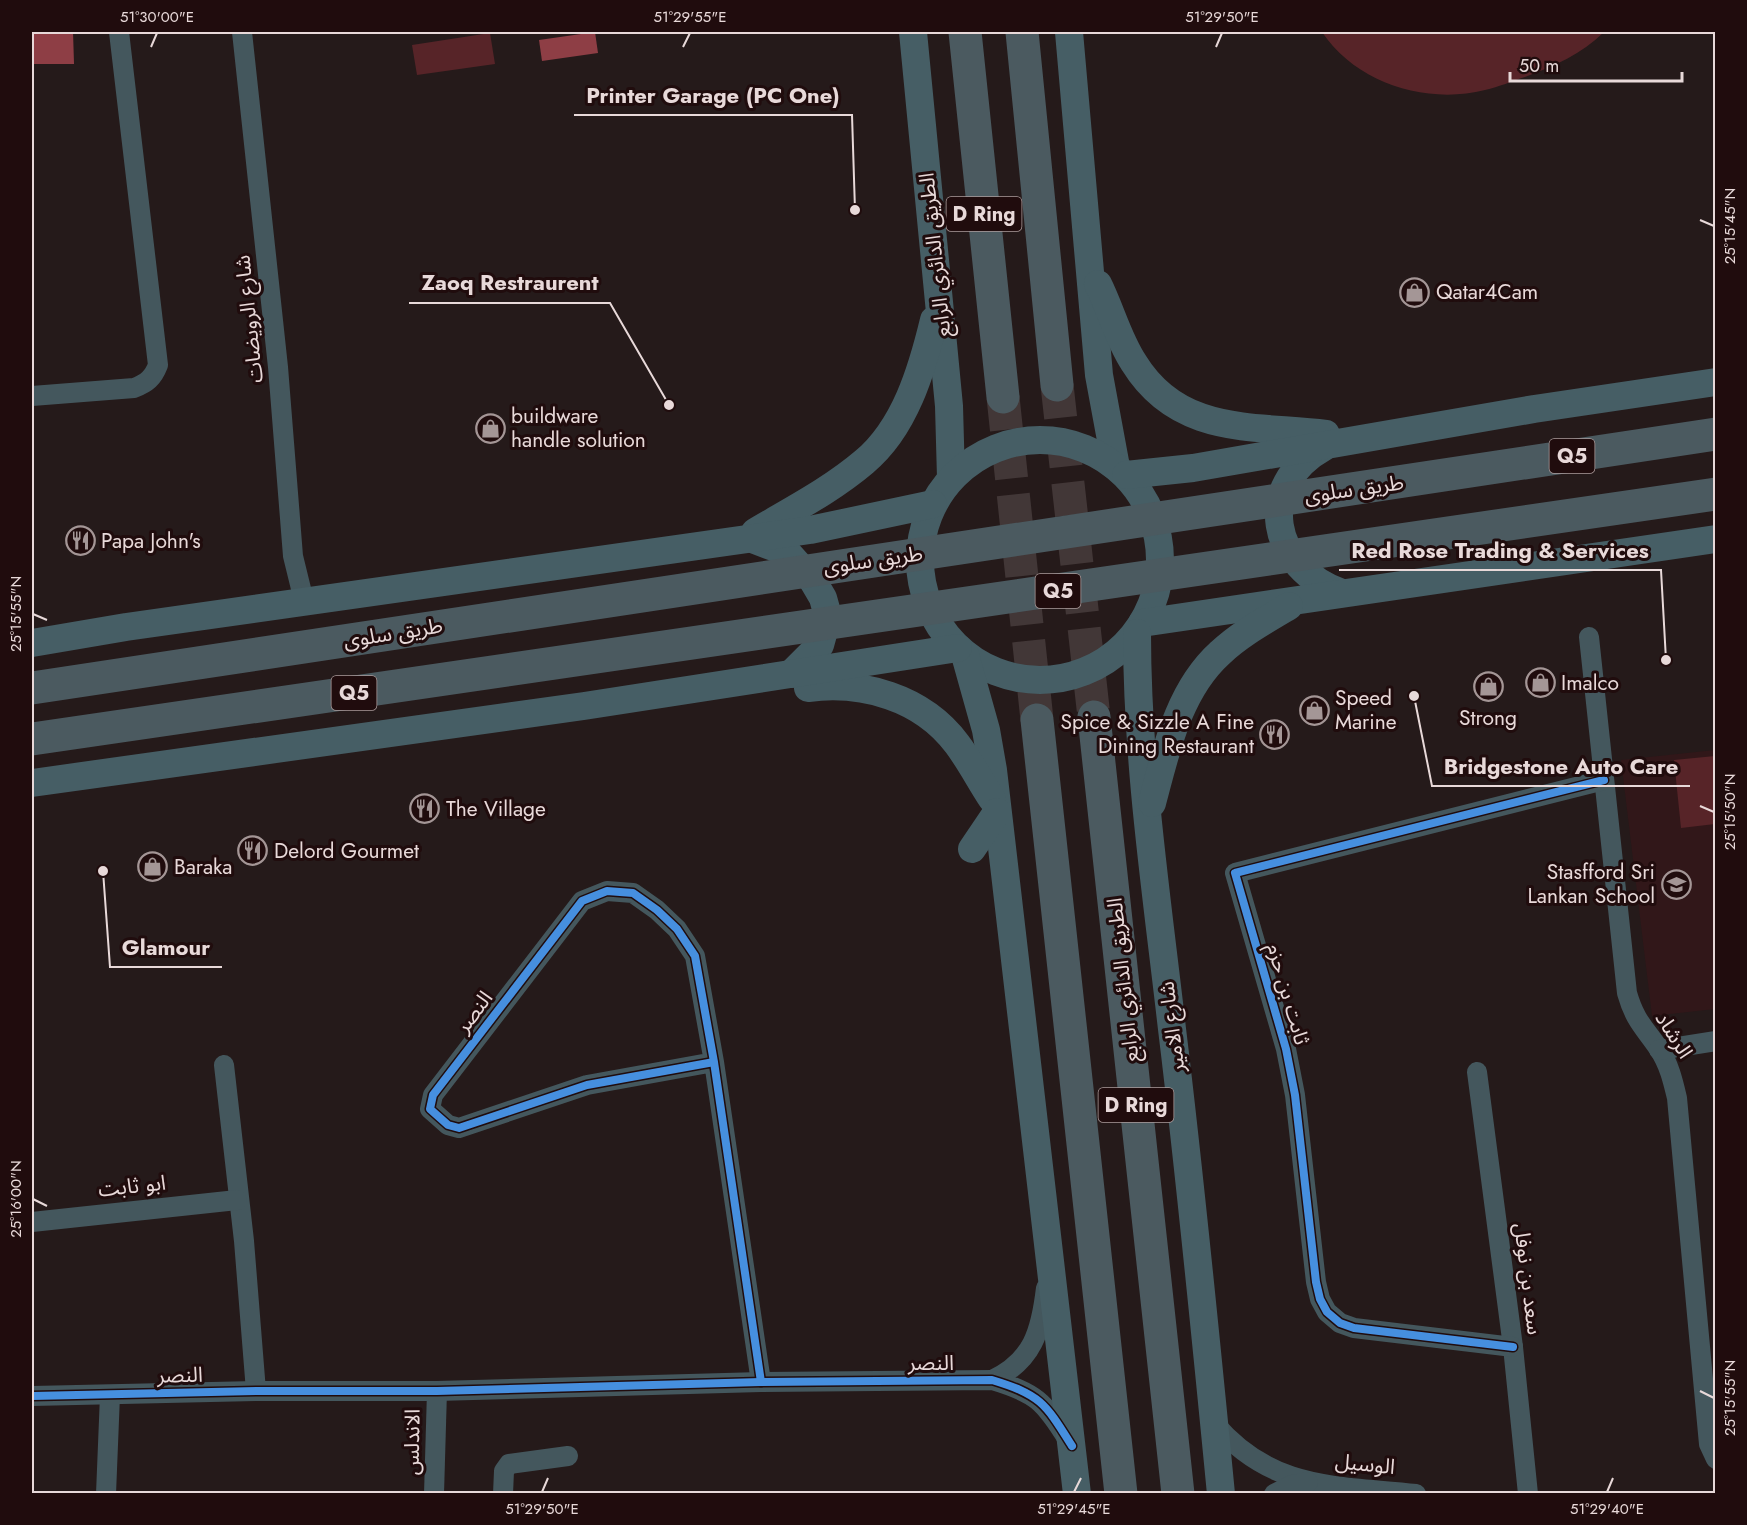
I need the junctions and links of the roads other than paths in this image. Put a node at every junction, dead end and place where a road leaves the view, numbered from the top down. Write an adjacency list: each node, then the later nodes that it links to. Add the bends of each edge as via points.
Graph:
1 (119, 32): 11 (street, via 158,365 145,384 134,388)
2 (242, 32): 24 (street, شارع الرويضات, via 278,367 292,556)
3 (913, 32): 8 (main road, الطريق الدائري الرابع / D Ring)
4 (965, 32): 12 (highway, D Ring)
5 (1022, 32): 10 (highway, D Ring)
6 (1069, 32): 7 (main road)
7 (1090, 268): 14 (main road, via 1133,363 1144,378 1175,404 1203,419 1233,427); 16 (main road, via 1106,426)
8 (940, 298): 17 (main road, الطريق الدائري الرابع / D Ring); 20 (main road, via 917,381 878,448 845,476)
9 (1716, 382): 14 (main road)
10 (1057, 386)
11 (32, 396)
12 (1003, 397)
13 (1716, 434): 30 (highway, طريق سلوى / Q5)
14 (1358, 438): 15 (main road)
15 (1328, 444): 16 (main road, via 1193,468); 22 (main road, via 1296,468 1280,504 1280,524 1293,561 1315,581)
16 (1121, 471): 17 (main road, via 1076,446 1031,441 988,452); 25 (main road, via 1140,493 1158,536 1160,566 1155,595)
17 (951, 478): 19 (main road)
18 (1716, 494): 34 (highway, Q5)
19 (933, 504): 20 (main road, طريق سلوى, via 841,524); 28 (main road, via 922,533 919,563 924,595 938,624)
20 (747, 537): 24 (main road, طريق سلوى); 29 (main road, via 787,552 823,598 828,616 820,645)
21 (1716, 539): 22 (main road)
22 (1342, 593): 23 (main road)
23 (1299, 600): 25 (main road); 38 (main road, via 1221,652 1197,679 1173,726)
24 (304, 602): 27 (main road, طريق سلوى)
25 (1140, 628): 28 (main road, via 1106,662 1066,678 1024,680 983,666); 38 (main road, شارع الامير, via 1137,698)
26 (1589, 637): 35 (street, الرشاد)
27 (32, 643)
28 (962, 652): 29 (main road); 37 (main road, via 986,730)
29 (790, 674): 31 (main road)
30 (32, 688)
31 (691, 689): 36 (main road); 37 (main road, via 715,697 837,684 879,692 912,706 945,730)
32 (1094, 717): 65 (highway, الطريق الدائري الرابع / D Ring)
33 (1038, 720): 64 (highway, D Ring)
34 (32, 740)
35 (1604, 780): 41 (street, الرشاد, via 1627,993 1632,1011); 48 (street, ثابت بن حزم, via 1235,873 1286,1049 1295,1095 1316,1282 1327,1312 1354,1328)
36 (32, 783)
37 (997, 810): 39 (main road); 47 (main road)
38 (1147, 819): 55 (main road, شارع الامير)
39 (972, 849)
40 (1716, 1041): 41 (street)
41 (1659, 1050): 58 (street, الرشاد, via 1672,1076 1677,1098 1709,1444)
42 (714, 1062): 42 (street, النصر, via 586,1085 459,1128 448,1125 430,1109 434,1095 582,901 607,891 633,893 657,910 677,929 695,956); 50 (street, النصر)
43 (224, 1065): 45 (street)
44 (1477, 1072): 48 (street, سعد بن نوفل)
45 (237, 1200): 46 (street, ابو ثابت); 51 (street)
46 (32, 1222)
47 (1050, 1261): 49 (street, النصر, via 1039,1326 1029,1352 1018,1365); 56 (main road)
48 (1513, 1347): 69 (street, سعد بن نوفل)
49 (992, 1380): 50 (street, النصر); 56 (street, النصر, via 1036,1396)
50 (761, 1382): 52 (street, النصر)
51 (256, 1391): 52 (street, النصر); 53 (street, النصر)
52 (437, 1391): 61 (street, الاندلس)
53 (111, 1395): 54 (street, النصر); 60 (street)
54 (32, 1396)
55 (1214, 1423): 59 (street, الوسيل, via 1246,1456); 66 (main road, شارع الامير)
56 (1072, 1446): 63 (main road)
57 (568, 1456): 62 (street, via 509,1464 504,1471)
58 (1716, 1459)
59 (1308, 1482): 67 (street, الوسيل); 68 (street, الوسيل)
60 (106, 1494)
61 (434, 1494)
62 (503, 1494)
63 (1077, 1494)
64 (1121, 1494)
65 (1178, 1494)
66 (1221, 1494)
67 (1274, 1494)
68 (1416, 1494)
69 (1528, 1494)

